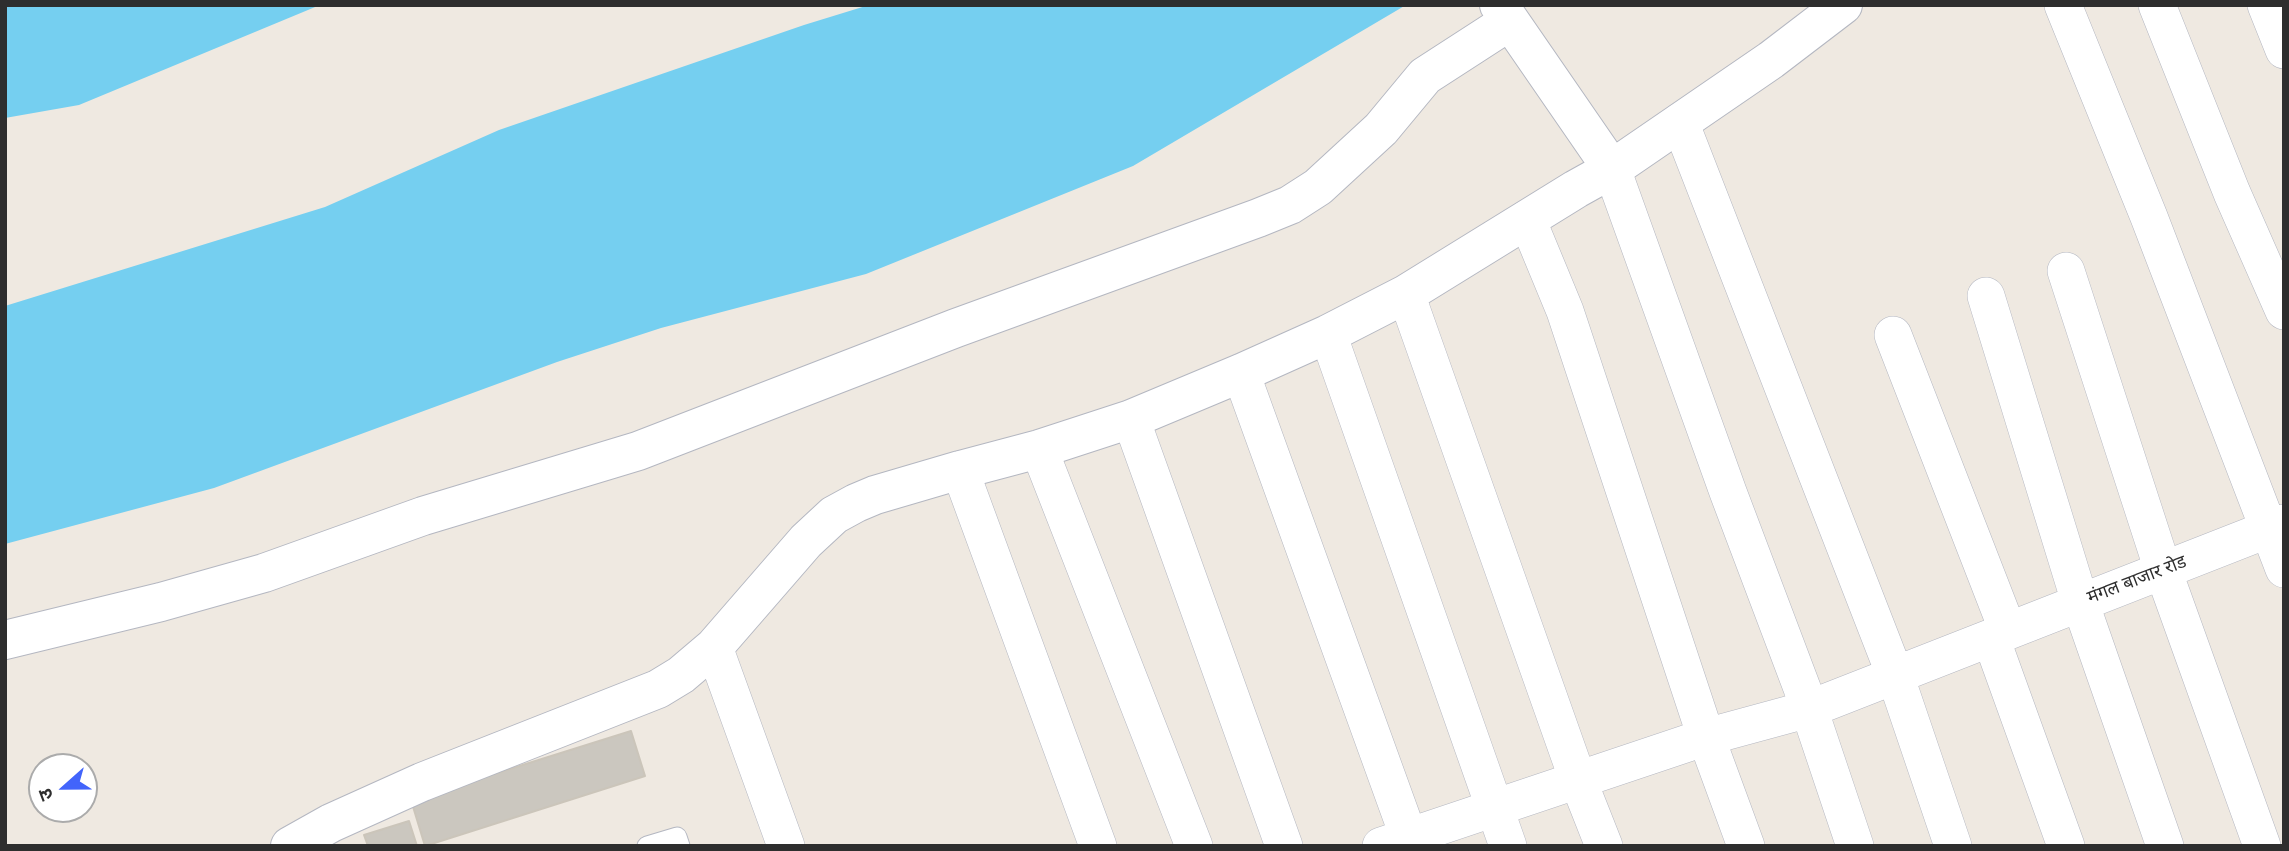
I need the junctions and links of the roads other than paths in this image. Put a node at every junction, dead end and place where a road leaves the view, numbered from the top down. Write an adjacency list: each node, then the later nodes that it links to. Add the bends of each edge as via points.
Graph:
1 (1843, 5): 7 (street)
2 (2063, 5): 20 (street)
3 (2157, 5): 13 (street)
4 (2266, 5): 6 (street)
5 (1505, 13): 8 (street); 25 (street, via 1425,76 1381,129 1318,187 1290,205 638,451 423,516 264,573)
6 (2284, 50)
7 (1680, 122): 8 (street); 27 (street)
8 (1612, 169): 9 (street); 28 (street)
9 (1527, 219): 11 (street); 29 (street, via 1573,332)
10 (2066, 271): 22 (street)
11 (1406, 294): 14 (street); 30 (street)
12 (1986, 296): 23 (street)
13 (2284, 312)
14 (1328, 334): 16 (street); 31 (street)
15 (1893, 335): 24 (street)
16 (1241, 373): 17 (street); 32 (street)
17 (1131, 419): 18 (street); 39 (street)
18 (1039, 450): 19 (street); 38 (street)
19 (960, 470): 26 (street, via 875,495 834,515); 37 (street)
20 (2276, 526): 21 (street); 22 (street, मंगल बाजार रोड)
21 (2284, 569)
22 (2163, 570): 23 (street, मंगल बाजार रोड); 47 (street)
23 (2080, 602): 24 (street, मंगल बाजार रोड); 46 (street)
24 (1999, 634): 27 (street, मंगल बाजार रोड); 45 (street)
25 (5, 640)
26 (714, 647): 33 (street, via 658,689 422,782); 36 (street)
27 (1895, 675): 28 (street, मंगल बाजार रोड); 44 (street)
28 (1809, 709): 29 (street, मंगल बाजार रोड); 43 (street)
29 (1706, 737): 30 (street, मंगल बाजार रोड); 42 (street)
30 (1578, 780): 31 (street, मंगल बाजार रोड); 41 (street)
31 (1494, 808): 32 (street, मंगल बाजार रोड); 40 (street)
32 (1401, 842)
33 (290, 846)
34 (646, 846): 35 (lane, via 677,837)
35 (680, 846)
36 (786, 846)
37 (1098, 846)
38 (1194, 846)
39 (1284, 846)
40 (1508, 846)
41 (1604, 846)
42 (1746, 846)
43 (1855, 846)
44 (1953, 846)
45 (2066, 846)
46 (2165, 846)
47 (2262, 846)

